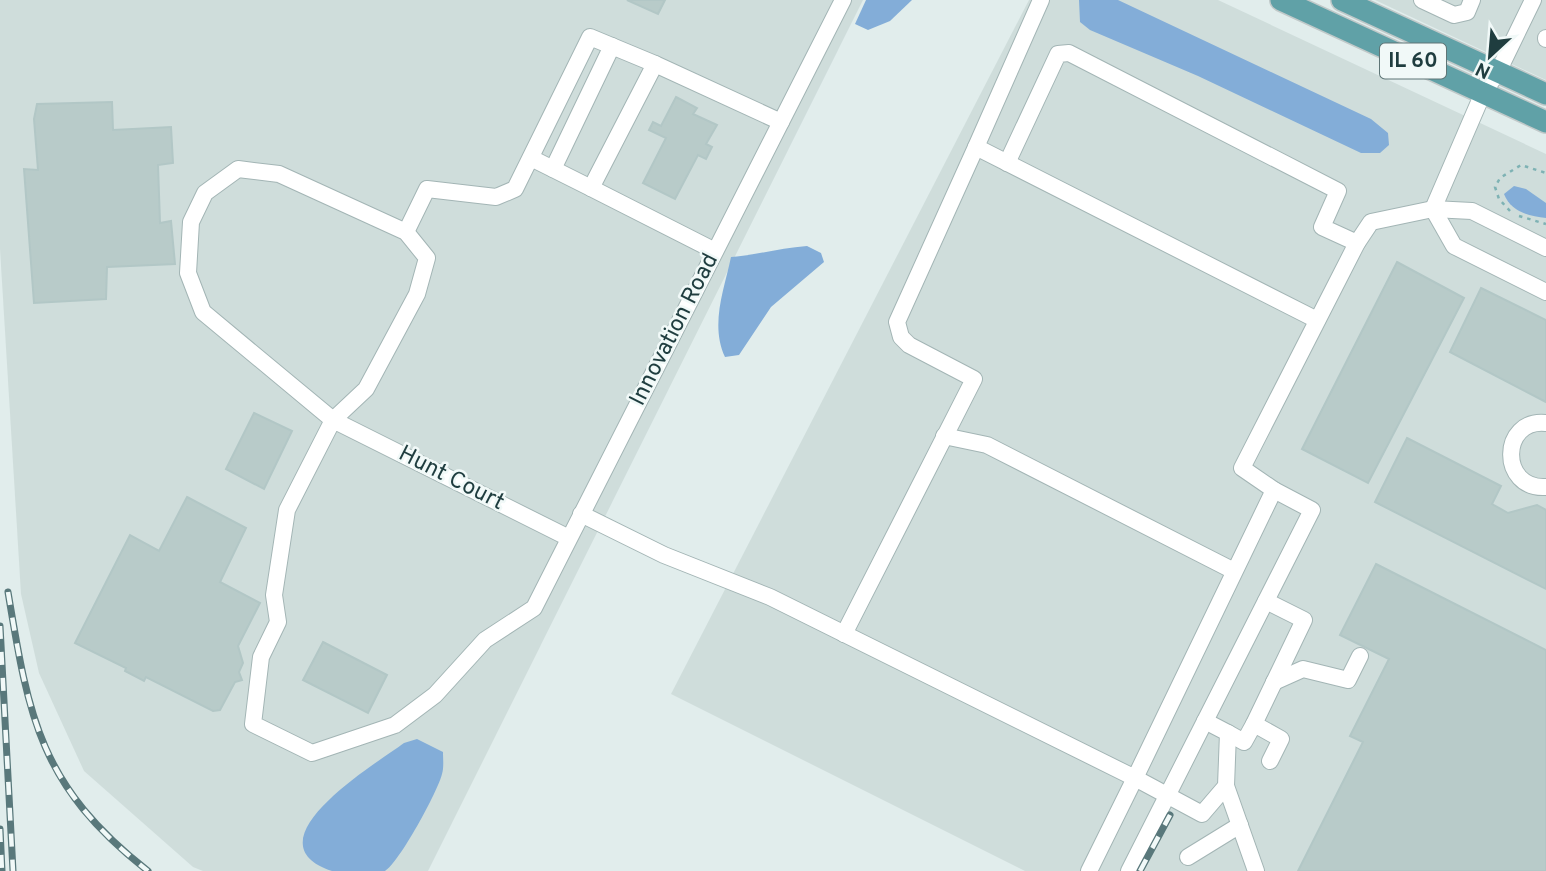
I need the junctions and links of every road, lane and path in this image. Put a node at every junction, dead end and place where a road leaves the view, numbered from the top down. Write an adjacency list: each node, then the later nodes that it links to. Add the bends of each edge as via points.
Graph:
1 (843, 0): 13 (lane, Innovation Road)
2 (1041, 0): 15 (lane)
3 (1281, 0): 11 (main road, IL 60)
4 (1342, 0): 10 (main road, IL 60)
5 (1422, 0): 7 (lane, via 1454,15)
6 (1533, 0): 10 (lane)
7 (1469, 6)
8 (612, 46): 9 (lane); 16 (lane, via 590,37); 18 (lane)
9 (655, 64): 13 (lane); 20 (lane)
10 (1498, 72): 11 (lane); 12 (main road, IL 60)
11 (1483, 93): 14 (main road, IL 60); 21 (lane)
12 (1546, 94)
13 (780, 122): 26 (lane, Innovation Road)
14 (1546, 122)
15 (976, 147): 17 (lane); 31 (lane, via 897,322 909,345 974,379)
16 (531, 158): 18 (lane); 23 (lane, via 514,189 496,197 427,189)
17 (1007, 163): 24 (lane, via 1058,54 1069,53 1338,191 1322,227); 28 (lane)
18 (553, 169): 20 (lane)
19 (1546, 173): 22 (path, via 1521,165 1500,178 1495,187 1509,211)
20 (591, 188): 26 (lane)
21 (1433, 209): 24 (lane, via 1371,222); 25 (lane, via 1472,211); 27 (lane, via 1454,246)
22 (1546, 224)
23 (405, 232): 29 (lane, via 427,258 417,294 366,390); 29 (lane, via 279,174 237,169 205,193 191,222 188,273 202,312)
24 (1357, 243): 28 (lane)
25 (1546, 248)
26 (715, 251): 34 (lane, Innovation Road)
27 (1546, 292)
28 (1317, 320): 33 (lane, via 1242,468)
29 (333, 419): 35 (lane, Hunt Court); 35 (lane, Innovation Road, via 287,510 274,595 278,622 261,657 253,724 312,753 395,725 435,695 485,640 534,608)
30 (1546, 423): 32 (lane, via 1521,430 1510,448 1519,478)
31 (944, 436): 36 (lane, via 987,445); 38 (lane)
32 (1546, 487)
33 (1274, 490): 36 (lane); 37 (lane, via 1312,510)
34 (581, 514): 35 (lane, Innovation Road); 38 (lane)
35 (569, 538)
36 (1234, 571): 45 (lane)
37 (1266, 601): 40 (lane, via 1304,620); 41 (lane)
38 (844, 634): 45 (lane)
39 (1360, 656): 40 (lane, via 1348,680 1303,669)
40 (1274, 682): 42 (lane)
41 (1205, 721): 43 (lane); 47 (lane)
42 (1254, 724): 43 (lane, via 1244,743); 44 (lane, via 1282,739)
43 (1228, 733): 46 (lane)
44 (1270, 761)
45 (1135, 778): 47 (lane); 50 (lane)
46 (1226, 786): 47 (lane, via 1202,814); 48 (lane)
47 (1168, 795): 51 (lane)
48 (1240, 825): 49 (lane); 52 (lane)
49 (1188, 857)
50 (1089, 871)
51 (1129, 871)
52 (1256, 871)

